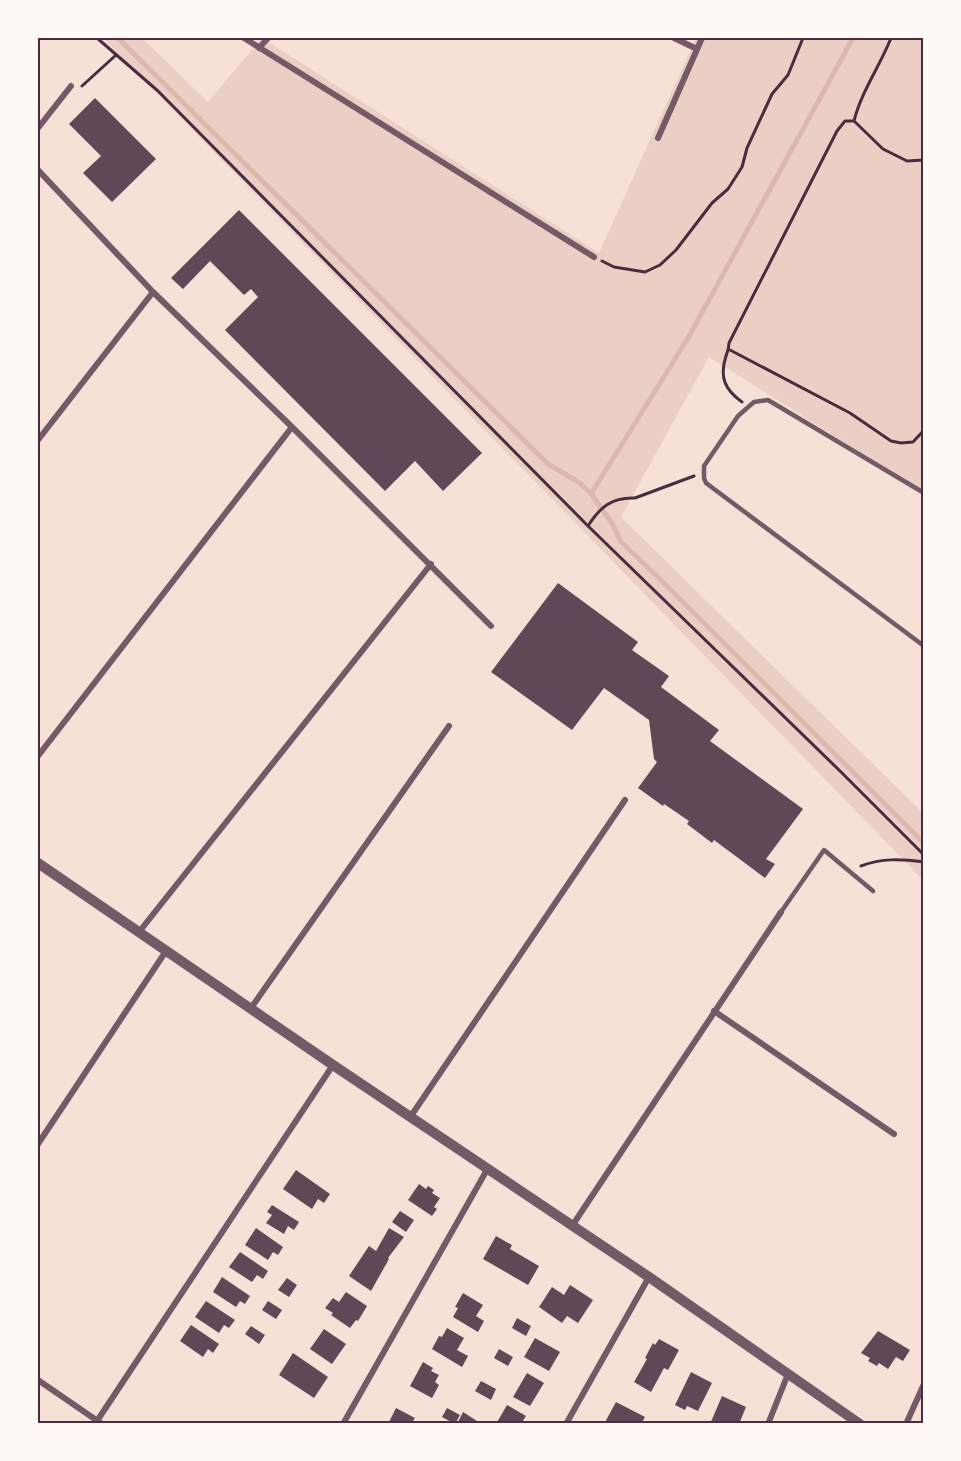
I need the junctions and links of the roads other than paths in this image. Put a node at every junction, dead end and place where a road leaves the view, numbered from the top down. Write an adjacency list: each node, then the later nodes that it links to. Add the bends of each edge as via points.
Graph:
1 (244, 38): 5 (street)
2 (267, 38): 5 (street)
3 (674, 38): 6 (street)
4 (702, 38): 6 (street)
5 (259, 48): 11 (street)
6 (697, 49): 9 (street)
7 (71, 86): 8 (street)
8 (38, 128)
9 (658, 138)
10 (38, 170): 12 (street)
11 (594, 257)
12 (153, 292): 13 (street); 14 (street)
13 (292, 427): 16 (street); 20 (street)
14 (38, 440)
15 (924, 493): 18 (lane, via 768,400 758,400 738,416 703,472 706,483)
16 (431, 564): 17 (street); 25 (street)
17 (491, 626)
18 (924, 646)
19 (449, 726): 27 (street)
20 (38, 756)
21 (625, 800): 30 (street)
22 (38, 863): 25 (street)
23 (873, 891): 24 (lane, via 824,850)
24 (781, 912): 28 (street)
25 (139, 932): 26 (street)
26 (166, 951): 27 (street); 32 (street)
27 (251, 1008): 29 (street)
28 (714, 1011): 31 (street); 34 (street)
29 (333, 1065): 30 (street); 39 (street)
30 (411, 1116): 33 (street)
31 (894, 1134)
32 (38, 1144)
33 (488, 1168): 34 (street); 40 (street)
34 (572, 1226): 35 (street)
35 (649, 1277): 36 (street); 41 (street)
36 (788, 1374): 42 (street); 43 (street)
37 (38, 1380): 39 (street)
38 (924, 1384): 44 (street)
39 (98, 1423)
40 (343, 1424)
41 (566, 1424)
42 (768, 1424)
43 (860, 1424)
44 (906, 1424)

